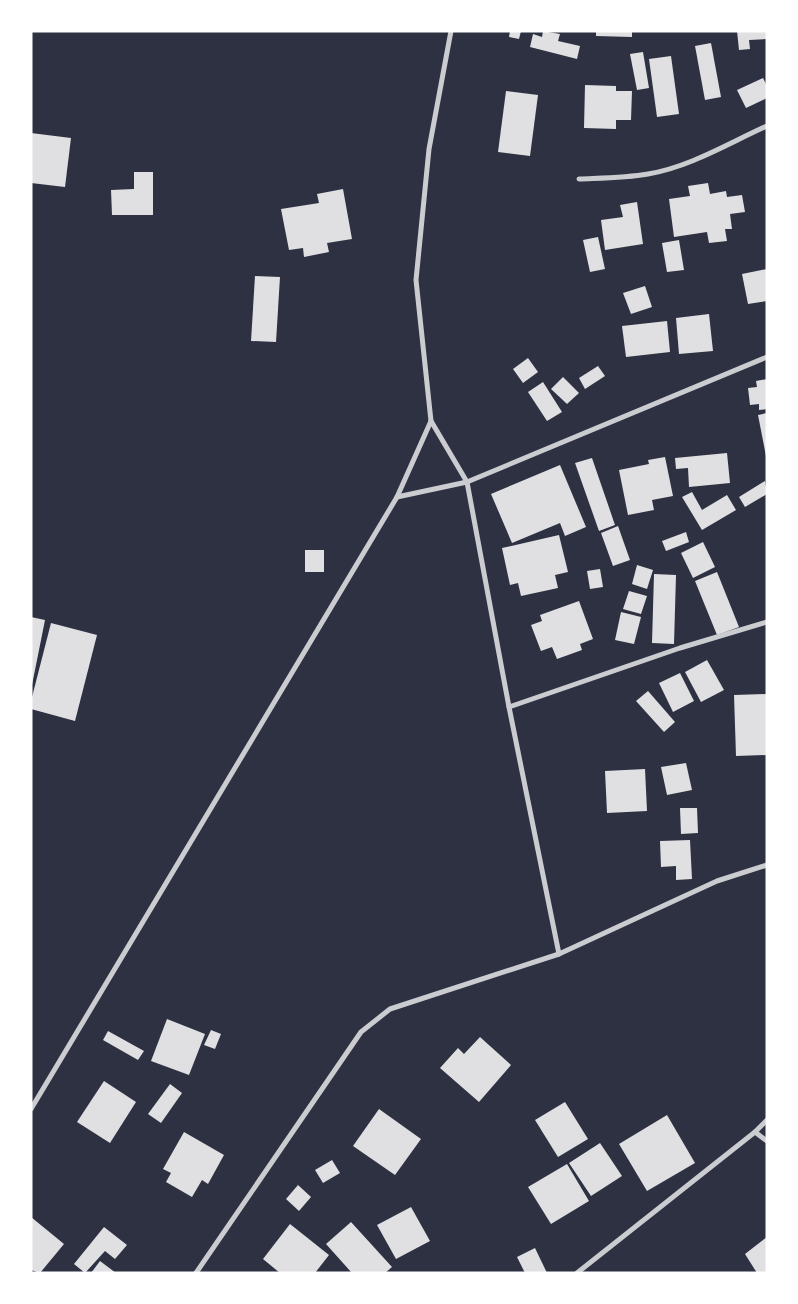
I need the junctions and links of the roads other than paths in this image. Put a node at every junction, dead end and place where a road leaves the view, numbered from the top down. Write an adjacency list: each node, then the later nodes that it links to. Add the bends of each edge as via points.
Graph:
1 (451, 31): 5 (street, via 429,150 416,280)
2 (767, 126): 3 (street, via 695,159 651,174)
3 (578, 178)
4 (767, 357): 6 (street)
5 (431, 421): 6 (street); 7 (street)
6 (467, 482): 7 (street); 9 (street)
7 (397, 498): 12 (street)
8 (767, 622): 9 (street, via 680,648)
9 (509, 707): 11 (street)
10 (767, 865): 11 (street, via 717,881)
11 (559, 954): 16 (street, via 390,1009 361,1032)
12 (31, 1109)
13 (767, 1120): 14 (street)
14 (755, 1132): 15 (street); 17 (street)
15 (767, 1141)
16 (196, 1273)
17 (577, 1273)

